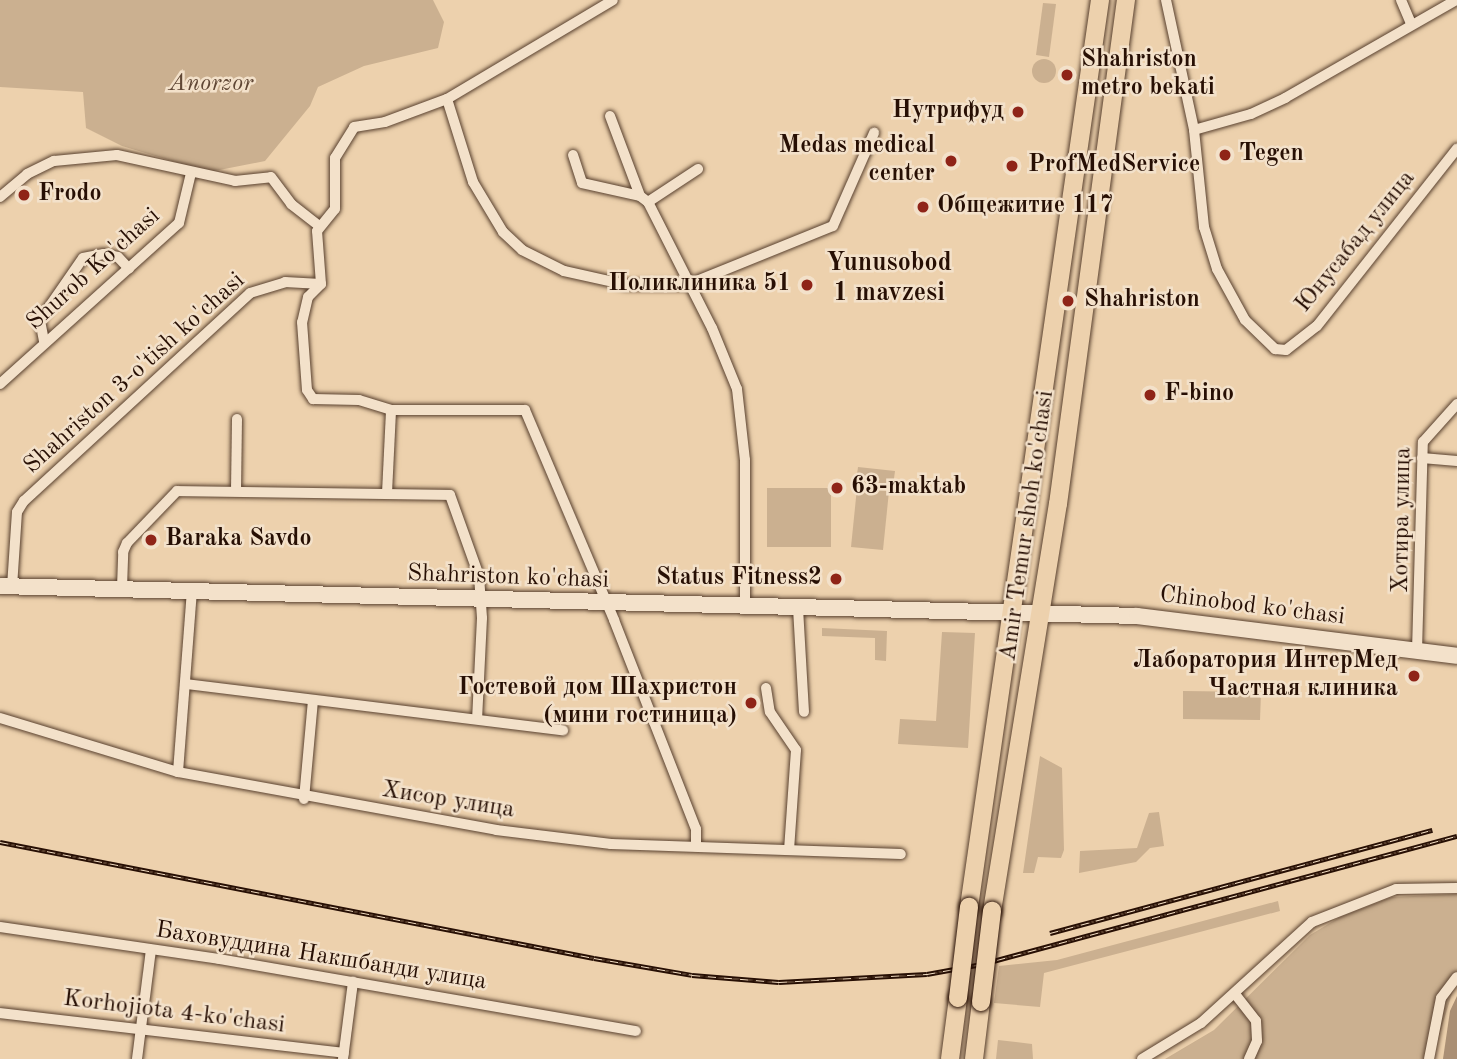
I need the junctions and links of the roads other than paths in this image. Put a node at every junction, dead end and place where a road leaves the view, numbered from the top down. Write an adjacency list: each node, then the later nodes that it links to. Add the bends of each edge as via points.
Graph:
1 (613, 0): 8 (street)
2 (1100, 0): 31 (main road, Amir Temur shoh ko'chasi)
3 (1126, 0): 32 (main road, Amir Temur shoh ko'chasi)
4 (1166, 0): 10 (street, Юнусабад улица)
5 (1401, 0): 7 (street)
6 (1456, 0): 7 (street)
7 (1411, 23): 10 (street, via 1285,98)
8 (447, 99): 18 (street, via 385,122 354,127 335,158 335,209); 21 (street, via 482,200 503,232 522,250 564,271 626,285)
9 (610, 116): 17 (street)
10 (1194, 130): 12 (street, Юнусабад улица, via 1204,227 1217,269 1253,331 1281,351 1317,326)
11 (874, 133): 21 (street, via 833,226)
12 (1457, 149)
13 (573, 155): 17 (street, via 582,183)
14 (698, 169): 17 (street)
15 (191, 173): 16 (street, via 117,155 80,155 40,166); 18 (street, via 235,181 271,177 291,204); 19 (street, Shurob Ko'chasi, via 179,223)
16 (1, 192)
17 (644, 199): 21 (street)
18 (318, 225): 20 (street)
19 (128, 269): 22 (street, Shurob Ko'chasi); 22 (street, via 118,257 83,258 40,320)
20 (321, 284): 25 (street, via 308,297 303,314 307,390 313,399 359,400); 33 (street, Shahriston 3-o'tish ko'chasi, via 285,282 250,293 24,501 18,512)
21 (687, 285): 38 (street, via 737,389 743,415)
22 (44, 341): 23 (street, Shurob Ko'chasi)
23 (0, 384)
24 (1457, 404): 27 (street, Хотира улица, via 1426,435)
25 (391, 410): 30 (street); 37 (street, via 525,410)
26 (237, 419): 29 (street)
27 (1422, 458): 28 (street); 42 (street, Хотира улица, via 1422,606)
28 (1457, 461)
29 (236, 491): 30 (street); 34 (street, via 173,493 122,552)
30 (387, 493): 36 (street, via 450,495 479,576)
31 (1031, 499): 32 (main road); 39 (main road, Amir Temur shoh ko'chasi)
32 (1058, 502): 41 (main road, Amir Temur shoh ko'chasi)
33 (6, 586): 34 (main road, Shahriston ko'chasi)
34 (122, 589): 35 (main road, Shahriston ko'chasi)
35 (192, 590): 36 (main road, Shahriston ko'chasi); 44 (street)
36 (481, 600): 37 (main road, Shahriston ko'chasi); 49 (street)
37 (605, 604): 38 (main road, Shahriston ko'chasi); 53 (street, via 696,829)
38 (745, 607): 40 (main road, Shahriston ko'chasi)
39 (1015, 613): 40 (main road, Shahriston ko'chasi); 41 (main road, Chinobod ko'chasi); 67 (main road, Amir Temur shoh ko'chasi, bridge)
40 (798, 615): 47 (street)
41 (1041, 615): 42 (main road, Chinobod ko'chasi, via 1178,619); 68 (main road, Amir Temur shoh ko'chasi, bridge, via 992,911)
42 (1417, 651): 43 (main road, Chinobod ko'chasi)
43 (1457, 656)
44 (186, 684): 46 (street); 51 (street)
45 (766, 688): 54 (street, via 770,712 796,750)
46 (313, 700): 49 (street); 52 (street)
47 (804, 712)
48 (0, 718): 51 (street, Хисор улица)
49 (477, 719): 50 (street)
50 (563, 730)
51 (178, 772): 52 (street, Хисор улица)
52 (304, 799): 53 (street, Хисор улица, via 574,841)
53 (696, 845): 54 (street, Хисор улица)
54 (789, 849): 55 (street, Хисор улица)
55 (901, 854)
56 (1457, 888): 61 (street, via 1395,889 1312,922)
57 (0, 927): 58 (street, Баховуддина Накшбанди улица)
58 (150, 950): 60 (street, Баховуддина Накшбанди улица); 63 (street)
59 (1457, 977): 71 (street, via 1441,998)
60 (353, 982): 64 (street, Баховуддина Накшбанди улица); 65 (street)
61 (1235, 994): 69 (street, via 1201,1023); 70 (street, via 1256,1021 1257,1041)
62 (0, 1013): 63 (street, Korhojiota 4-ko'chasi)
63 (141, 1030): 65 (street, Korhojiota 4-ko'chasi); 66 (street)
64 (636, 1031)
65 (343, 1056)
66 (137, 1059)
67 (950, 1059)
68 (974, 1059)
69 (1142, 1059)
70 (1248, 1059)
71 (1429, 1059)

